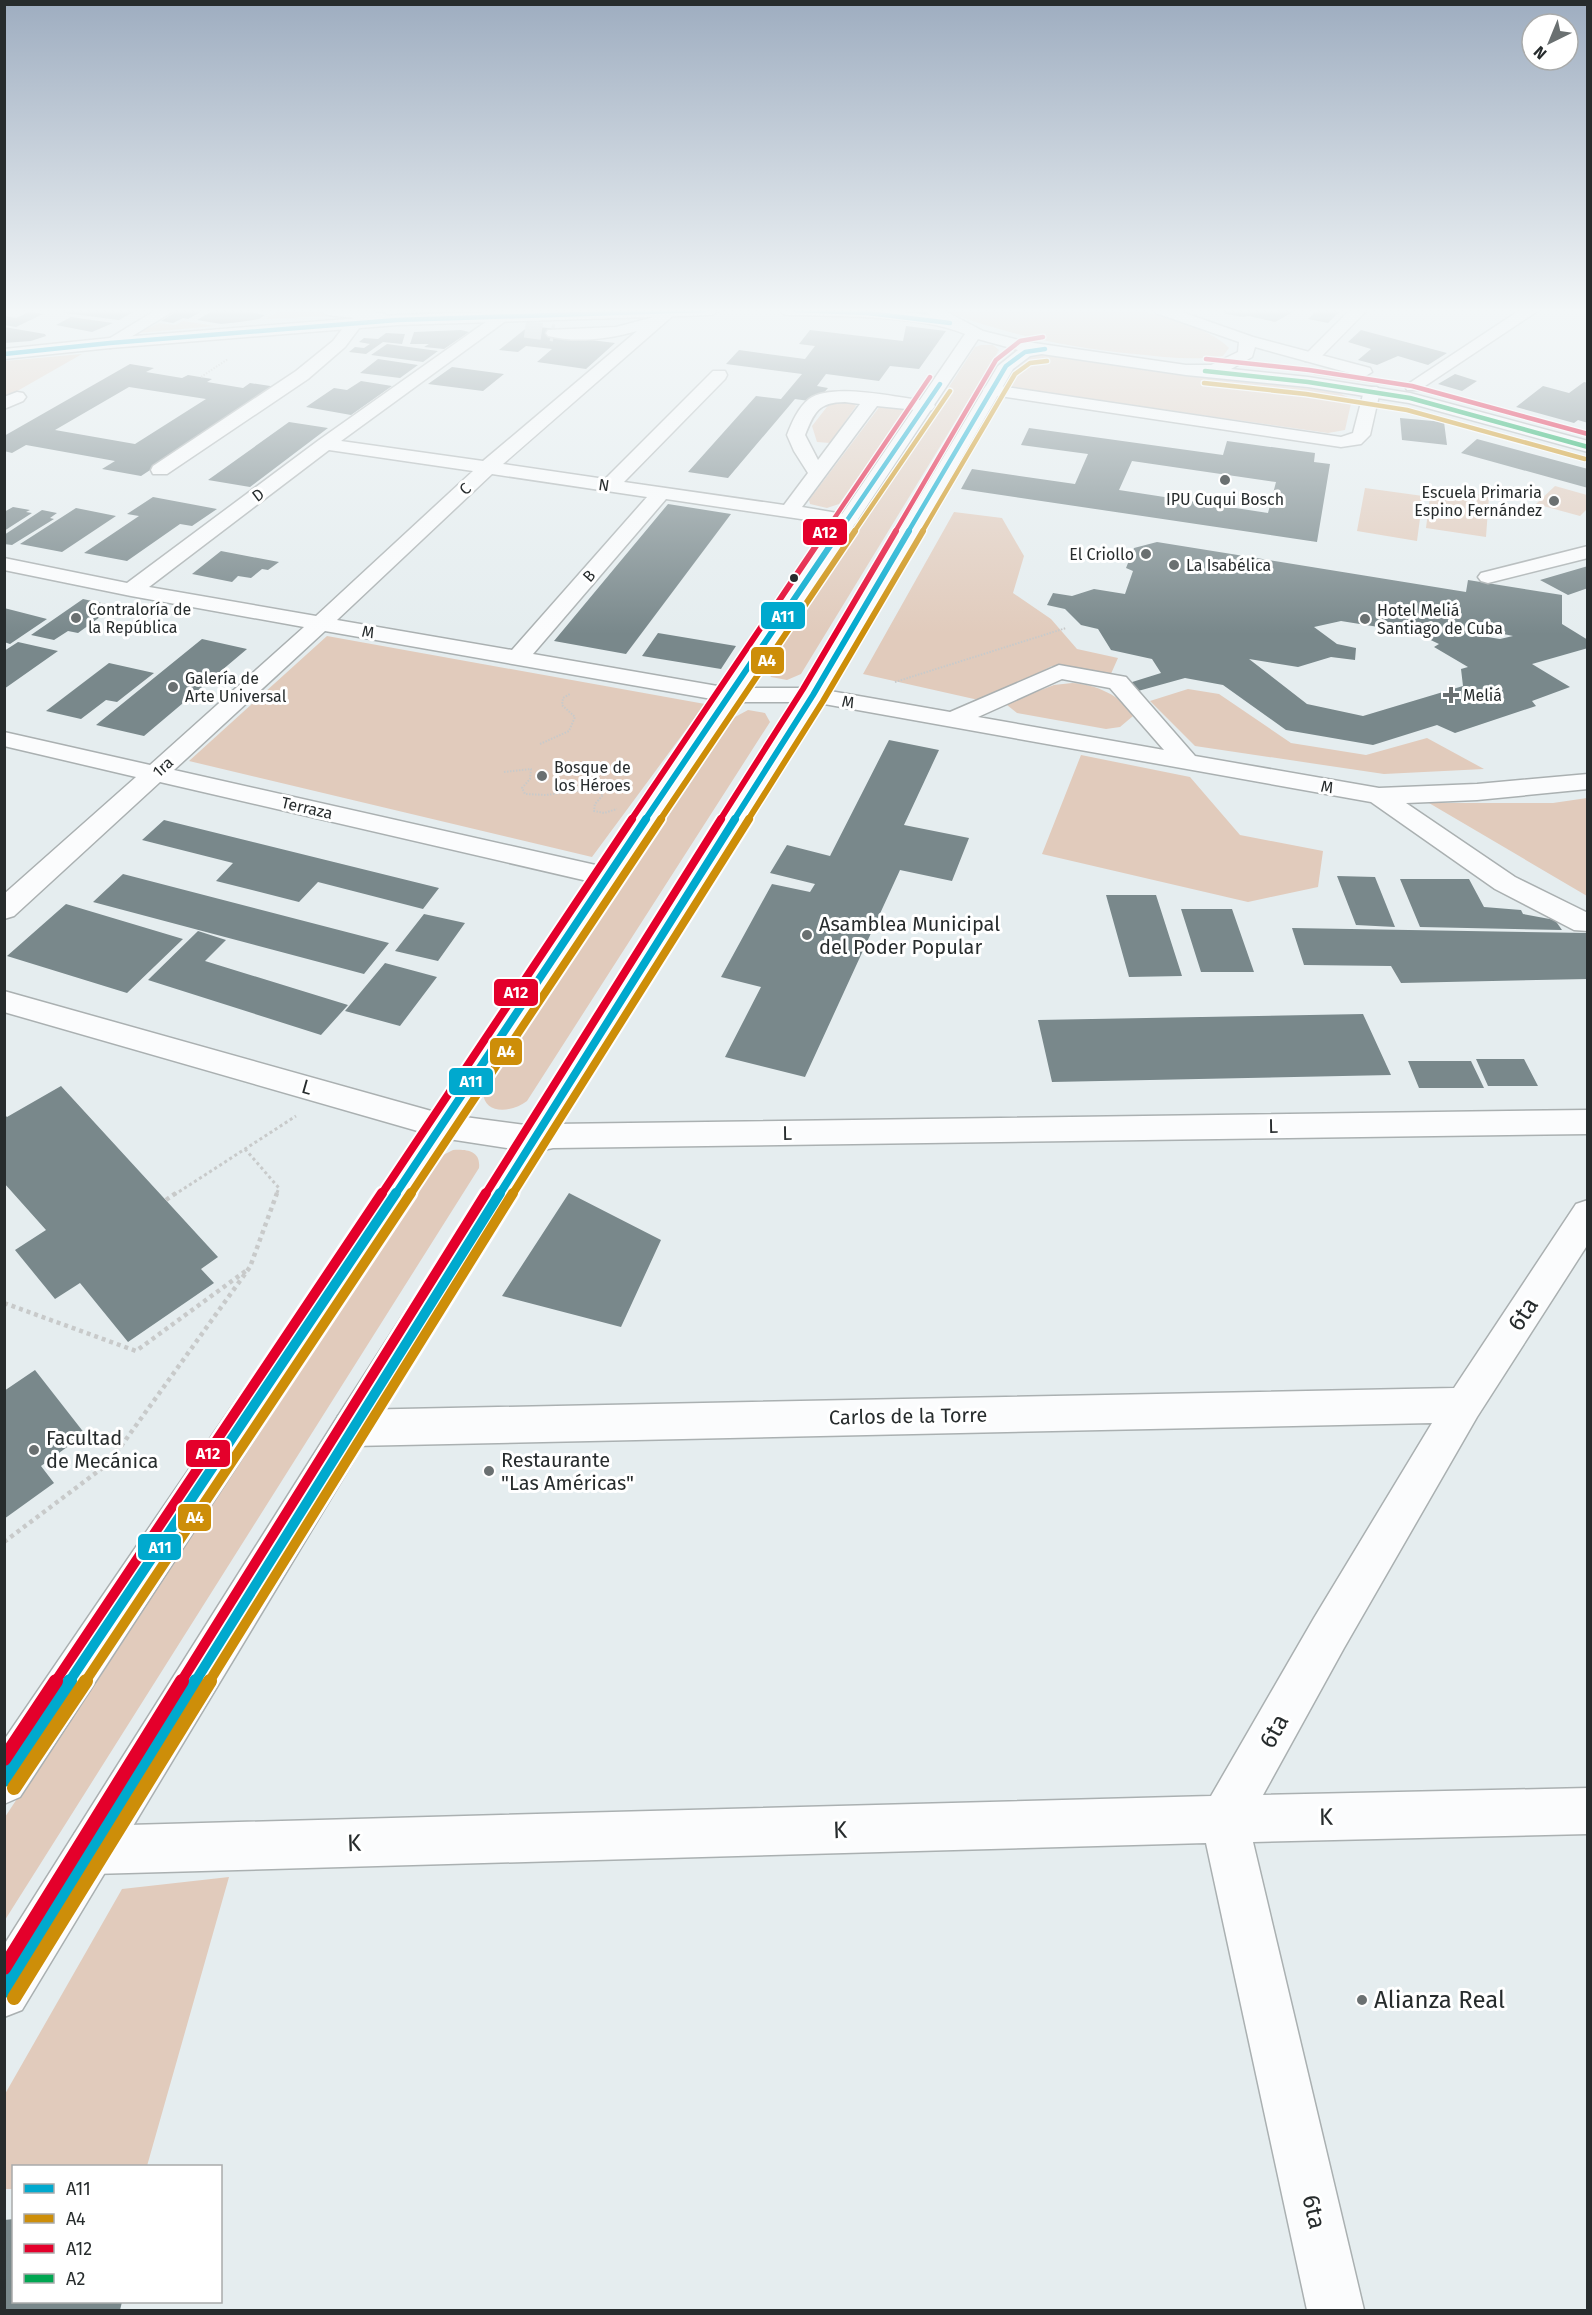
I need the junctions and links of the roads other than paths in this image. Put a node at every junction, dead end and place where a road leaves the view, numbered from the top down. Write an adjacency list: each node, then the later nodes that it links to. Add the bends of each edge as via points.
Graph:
1 (238, 418): 17 (street)
2 (362, 418): 14 (street, D)
3 (545, 418): 16 (street, C)
4 (676, 418): 19 (street)
5 (803, 418): 18 (street, via 796,435)
6 (858, 418): 18 (street)
7 (918, 418): 22 (street)
8 (976, 418): 30 (street)
9 (1180, 418): 10 (street, via 1341,442 1361,435)
10 (1365, 418)
11 (1485, 418): 15 (street)
12 (1527, 418): 13 (street)
13 (1587, 435)
14 (325, 444): 16 (street, N); 26 (street, D)
15 (1587, 447)
16 (487, 468): 19 (street, N); 27 (street, C)
17 (160, 470)
18 (817, 472): 21 (street)
19 (609, 486): 20 (street, N)
20 (661, 493): 21 (street, N); 28 (street, B)
21 (789, 512): 22 (street, N)
22 (848, 520): 29 (street)
23 (1587, 552): 25 (street)
24 (4, 564): 26 (street, M)
25 (1488, 577)
26 (131, 590): 27 (street, M)
27 (321, 623): 28 (street, M); 34 (street, 1ra)
28 (517, 658): 29 (street, M)
29 (729, 695): 30 (street, M); 37 (street)
30 (813, 695): 31 (street, M); 43 (street)
31 (952, 720): 33 (street, M); 33 (street, via 1059,672 1118,682)
32 (4, 739): 34 (street, Terraza)
33 (1187, 762): 36 (street, M)
34 (155, 774): 37 (street, Terraza); 38 (street, 1ra)
35 (1587, 782): 36 (street, M)
36 (1379, 796): 39 (street, via 1505,883)
37 (609, 877): 42 (street)
38 (4, 910)
39 (1584, 922)
40 (4, 1001): 42 (street, L)
41 (1587, 1122): 43 (street, L)
42 (442, 1126): 43 (street, L); 47 (street)
43 (533, 1138): 46 (street)
44 (1587, 1214): 45 (street, 6ta)
45 (1464, 1405): 46 (street, Carlos de la Torre); 49 (street, 6ta)
46 (352, 1428): 50 (street)
47 (4, 1781)
48 (1587, 1811): 49 (street, K)
49 (1224, 1819): 50 (street, K); 52 (street, 6ta)
50 (92, 1850): 51 (street)
51 (4, 1992)
52 (1336, 2310)

